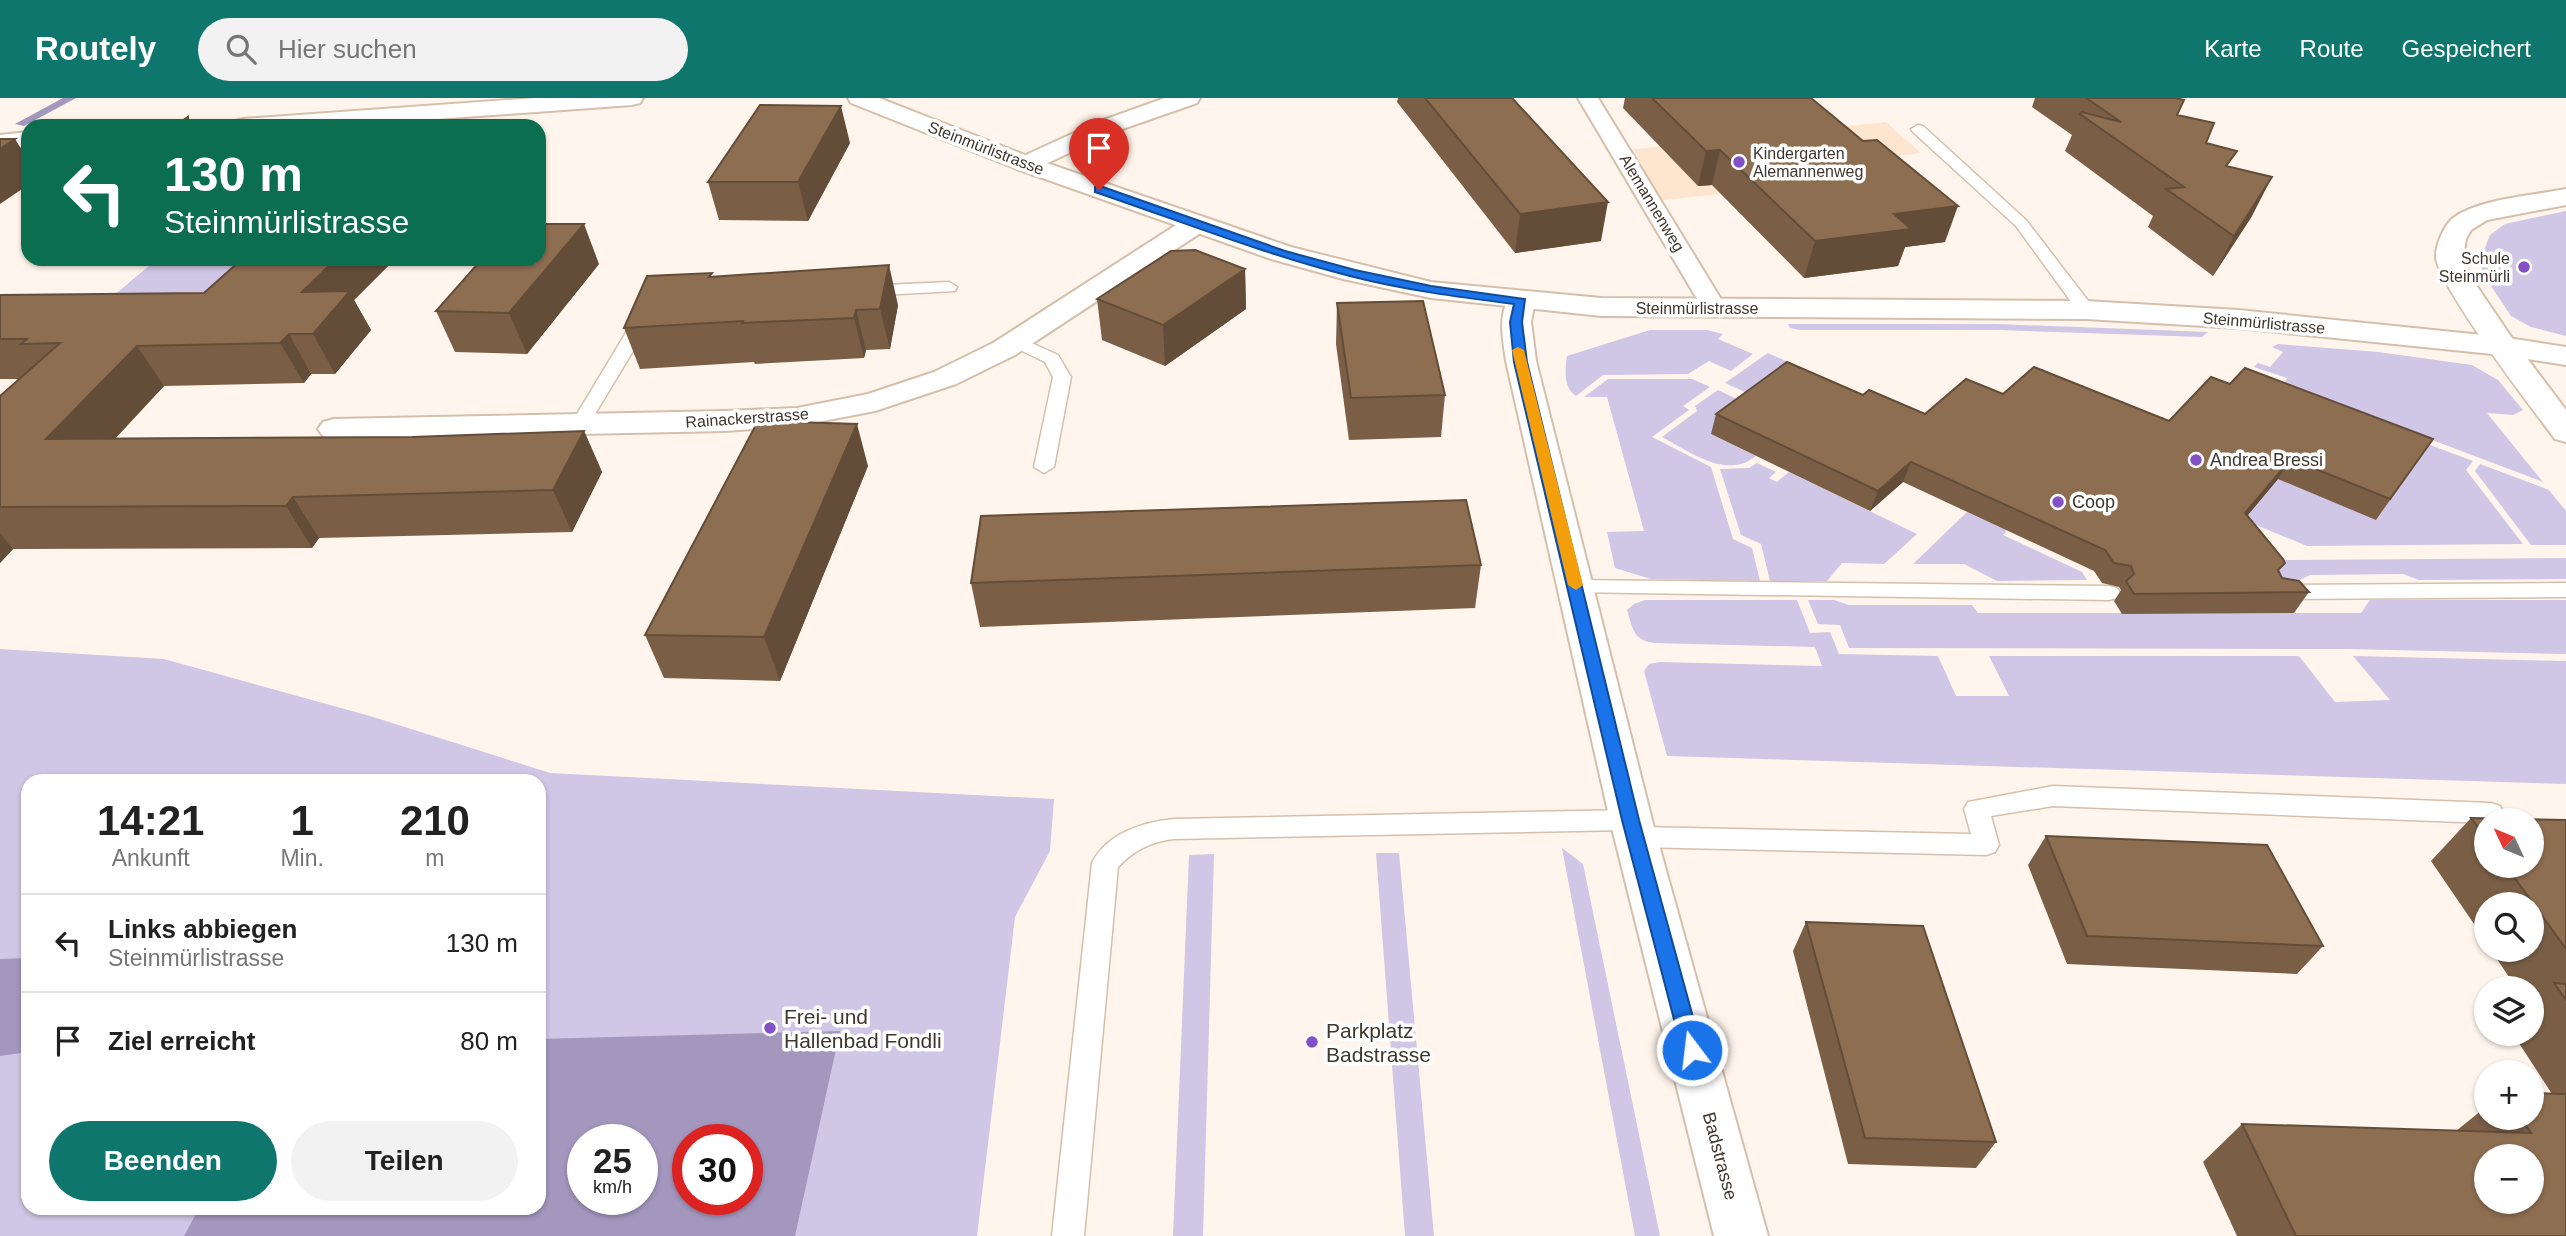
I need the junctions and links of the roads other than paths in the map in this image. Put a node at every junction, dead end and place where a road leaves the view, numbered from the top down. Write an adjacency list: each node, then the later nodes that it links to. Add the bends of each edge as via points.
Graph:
1 (623, 98): 5 (street)
2 (859, 98): 9 (street, Steinmürlistrasse)
3 (1189, 98): 9 (street, via 1080,136)
4 (1588, 98): 16 (street, Alemannenweg)
5 (338, 119)
6 (1918, 129): 17 (lane, via 2021,223)
7 (21, 140): 8 (street)
8 (0, 142)
9 (1026, 164): 11 (street, Steinmürlistrasse)
10 (2566, 197): 19 (street, via 2479,214 2461,225 2454,240 2449,257 2458,279)
11 (1196, 224): 14 (street, Steinmürlistrasse, via 1353,273 1431,290); 18 (street, Rainackerstrasse)
12 (949, 287): 13 (lane)
13 (841, 292)
14 (1521, 301): 16 (street, Steinmürlistrasse); 25 (street, Badstrasse, via 1517,343)
15 (653, 302): 21 (lane)
16 (1715, 309): 17 (street, Steinmürlistrasse)
17 (2086, 310): 19 (street, Steinmürlistrasse, via 2238,319)
18 (1016, 341): 21 (street, Rainackerstrasse, via 945,378 875,402 797,417); 24 (lane, via 1052,359 1062,377)
19 (2502, 346): 20 (street, Steinmürlistrasse); 23 (street)
20 (2566, 356)
21 (580, 424): 22 (street, Rainackerstrasse)
22 (334, 429)
23 (2566, 432)
24 (1044, 467)
25 (1576, 587): 28 (lane); 30 (street, Badstrasse)
26 (2566, 590): 27 (lane)
27 (2278, 592)
28 (2109, 593)
29 (2474, 812): 30 (lane, via 2053,796 1977,809 1986,845)
30 (1633, 828): 31 (lane, via 1174,829 1147,831 1126,841 1105,863); 32 (street, Badstrasse)
31 (1068, 1236)
32 (1741, 1236)

